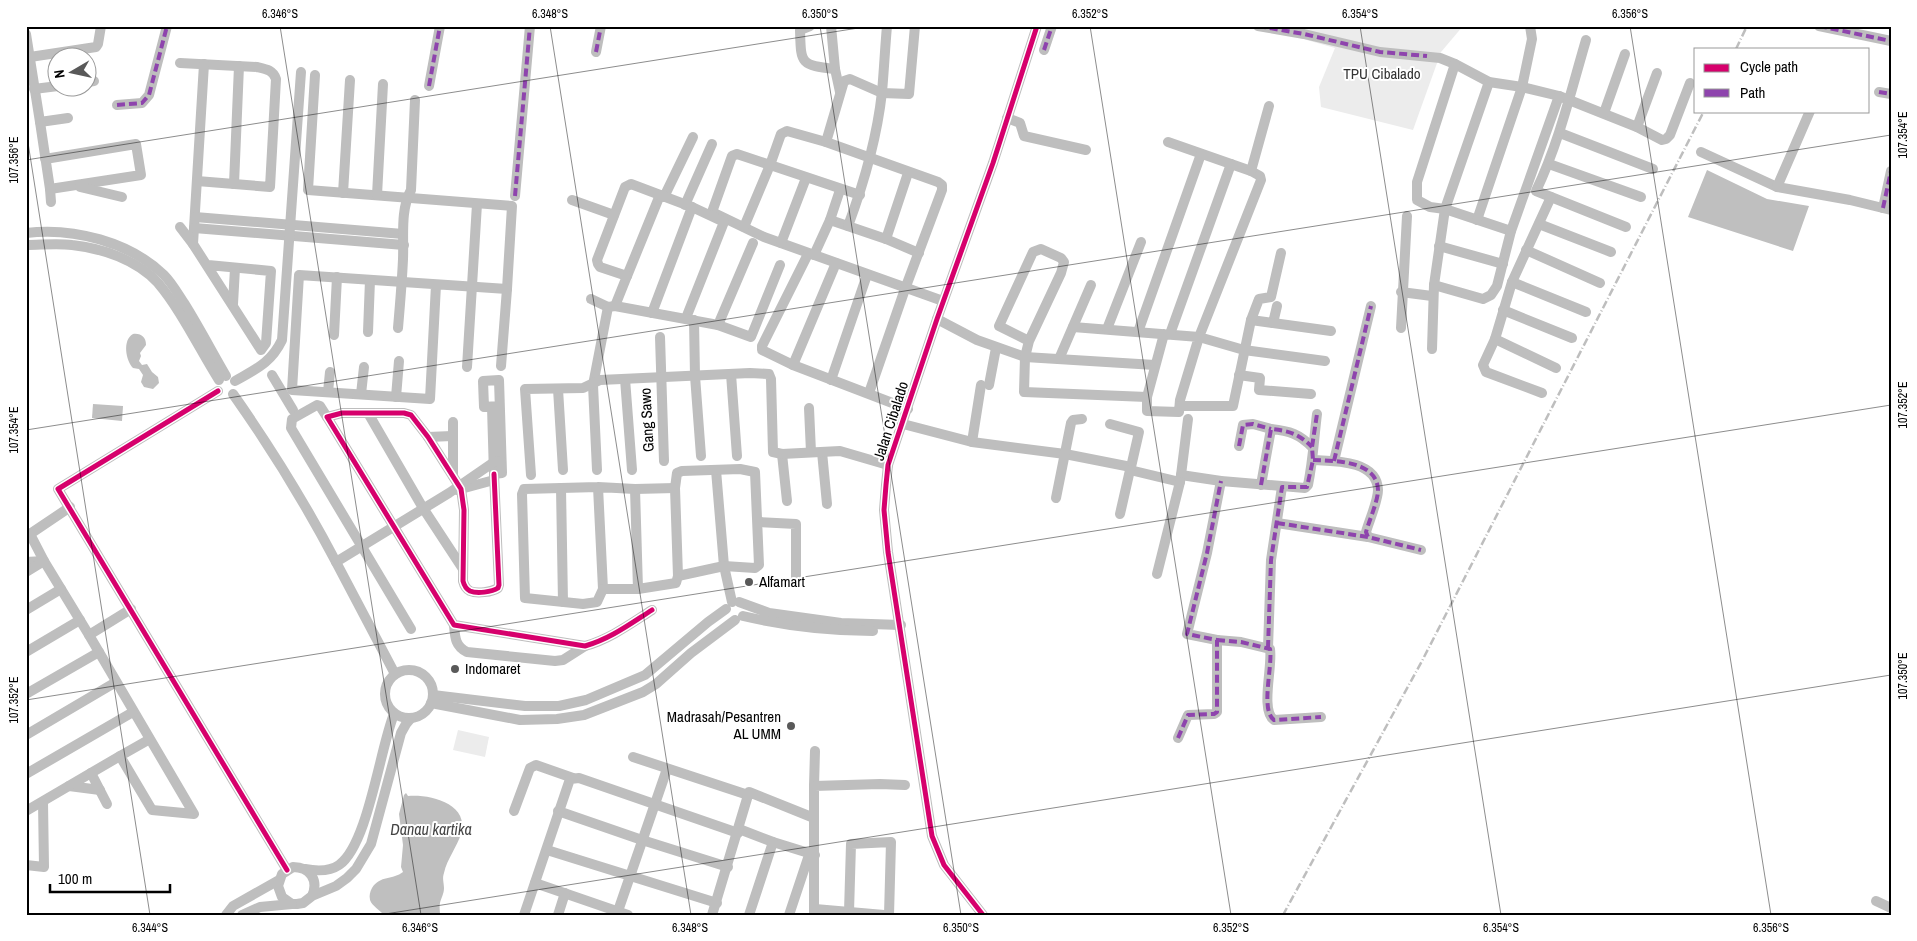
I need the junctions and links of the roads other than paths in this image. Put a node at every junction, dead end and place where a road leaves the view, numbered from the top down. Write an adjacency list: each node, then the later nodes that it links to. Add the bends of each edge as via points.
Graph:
1 (101, 26): 21 (street, via 96,47)
2 (167, 26): 44 (street, via 149,96 142,103)
3 (440, 26): 34 (street)
4 (530, 26): 82 (street)
5 (601, 26): 19 (street)
6 (810, 26): 26 (street, via 800,30 800,56 810,65)
7 (831, 26): 26 (street)
8 (887, 26): 40 (street)
9 (915, 26): 40 (street, via 910,92 905,95)
10 (1037, 26): 51 (street, Jalan Cibalado)
11 (1052, 26): 18 (street)
12 (1258, 26): 24 (street, via 1380,52 1440,58)
13 (1530, 26): 36 (street, via 1532,39)
14 (1819, 26): 17 (street)
15 (26, 34): 21 (street)
16 (1586, 40): 42 (street)
17 (1891, 41)
18 (1044, 50)
19 (596, 52)
20 (1625, 54): 49 (street)
21 (30, 57): 37 (street)
22 (180, 63): 23 (street)
23 (204, 64): 25 (street); 72 (street)
24 (1455, 64): 31 (street); 92 (street, via 1417,182 1416,195 1421,203)
25 (239, 66): 73 (street); 73 (street, via 268,69 276,79 270,187)
26 (835, 68): 39 (street)
27 (301, 72): 100 (street)
28 (1657, 73): 53 (street)
29 (315, 75): 79 (street, via 308,190)
30 (350, 80): 79 (street)
31 (1489, 82): 36 (street); 92 (street)
32 (1690, 83): 53 (street, via 1666,139)
33 (383, 84): 80 (street)
34 (429, 86)
35 (48, 87): 37 (street)
36 (1522, 87): 42 (street); 97 (street)
37 (34, 89): 46 (street)
38 (1879, 92): 41 (street)
39 (840, 93): 40 (street, via 844,82 850,78); 56 (street)
40 (882, 93): 63 (street)
41 (1891, 94)
42 (1564, 98): 49 (street); 54 (street); 78 (street)
43 (415, 100): 87 (street, via 411,190)
44 (117, 105)
45 (1269, 106): 68 (street)
46 (38, 108): 47 (street); 52 (street)
47 (26, 110)
48 (1810, 112): 75 (street)
49 (1604, 113): 53 (street)
50 (68, 118): 52 (street)
51 (1012, 119): 59 (street, via 1022,127 1024,136); 142 (street, Jalan Cibalado)
52 (40, 122): 62 (street)
53 (1637, 127)
54 (1560, 133): 66 (street); 67 (street)
55 (692, 137): 83 (street)
56 (826, 142): 63 (street); 64 (street, via 784,132)
57 (1168, 142): 61 (street)
58 (712, 144): 91 (street)
59 (1086, 150)
60 (1701, 152): 75 (street)
61 (1202, 154): 65 (street); 162 (street)
62 (45, 159): 74 (street, via 136,144 141,175); 76 (street)
63 (870, 159): 70 (street); 81 (street)
64 (770, 164): 71 (street); 103 (street); 103 (street, via 737,154 732,156 712,212)
65 (1231, 164): 68 (street); 163 (street)
66 (1549, 164): 78 (street); 86 (street)
67 (1653, 169)
68 (1251, 171): 166 (street, via 1261,180)
69 (1891, 171): 93 (street)
70 (908, 173): 109 (street); 119 (street, via 942,185)
71 (806, 178): 77 (street); 112 (street)
72 (197, 181): 73 (street); 98 (street)
73 (234, 184)
74 (74, 185): 76 (street); 84 (street)
75 (1777, 187): 93 (street)
76 (50, 189): 89 (street)
77 (840, 190): 81 (street); 96 (street)
78 (1531, 191): 85 (street); 105 (street)
79 (343, 193): 80 (street)
80 (377, 195): 87 (street)
81 (860, 195): 102 (street)
82 (515, 196)
83 (662, 196): 91 (street); 94 (street, via 627,185); 128 (street)
84 (122, 197)
85 (1551, 197): 99 (street); 104 (street)
86 (1641, 197)
87 (406, 198): 90 (street); 107 (street)
88 (572, 200): 94 (street)
89 (51, 202)
90 (477, 204): 136 (street); 137 (street, via 512,206)
91 (689, 206): 149 (street); 150 (street, via 724,222)
92 (1445, 209): 97 (street); 116 (street)
93 (1887, 209)
94 (614, 215): 128 (street, via 598,264)
95 (1407, 216): 140 (street)
96 (830, 220): 102 (street); 121 (street)
97 (1478, 220): 105 (street)
98 (195, 222): 100 (street); 108 (street); 113 (street)
99 (1539, 224): 117 (street); 118 (street)
100 (290, 225): 107 (street); 108 (street)
101 (180, 226): 113 (street)
102 (848, 226): 109 (street)
103 (744, 227): 112 (street)
104 (1626, 227)
105 (1510, 231): 123 (street)
106 (26, 233): 160 (street, via 72,234 105,241 137,255 165,276)
107 (403, 234): 115 (street)
108 (289, 236): 115 (street); 191 (street, via 282,340 267,363)
109 (886, 240): 119 (street)
110 (1141, 242): 158 (street)
111 (753, 243): 154 (street)
112 (781, 243): 121 (street)
113 (194, 244): 125 (street)
114 (26, 245): 160 (street, via 66,244 126,260 157,282)
115 (404, 245): 131 (street)
116 (1439, 246): 123 (street); 139 (street)
117 (1526, 250): 132 (street); 133 (street)
118 (1611, 252)
119 (918, 253): 138 (street)
120 (1281, 253): 152 (street, via 1271,297 1259,299)
121 (811, 254): 122 (street); 177 (street, via 762,346 764,352)
122 (836, 262): 127 (street); 177 (street)
123 (1503, 264): 139 (street, via 1497,286 1486,298)
124 (780, 265): 154 (street, via 751,337)
125 (208, 266): 126 (street); 143 (street)
126 (235, 268): 143 (street); 143 (street, via 271,271 266,343 261,350)
127 (868, 274): 138 (street); 190 (street)
128 (627, 276): 146 (street)
129 (337, 277): 130 (street); 164 (street); 192 (street, via 299,275)
130 (370, 280): 131 (street); 161 (street)
131 (402, 282): 134 (street); 156 (street)
132 (1512, 282): 147 (street); 148 (street)
133 (1600, 283)
134 (436, 284): 136 (street); 202 (street, via 430,399)
135 (1091, 285): 155 (street)
136 (473, 287): 137 (street); 179 (street)
137 (507, 289): 180 (street)
138 (905, 289): 142 (street); 197 (street)
139 (1433, 290): 140 (street); 171 (street)
140 (1401, 292): 157 (street)
141 (591, 299): 146 (street)
142 (943, 302): 151 (street, Jalan Cibalado)
143 (233, 304)
144 (1277, 306): 153 (street)
145 (1371, 306): 232 (street)
146 (612, 307): 149 (street); 193 (street)
147 (1503, 310): 167 (street); 168 (street)
148 (1586, 312)
149 (652, 313): 150 (street)
150 (690, 319): 154 (street); 187 (street)
151 (937, 319): 170 (street); 207 (street, Jalan Cibalado)
152 (1252, 320): 153 (street); 172 (street)
153 (1273, 323): 159 (street)
154 (718, 325)
155 (1073, 327): 158 (street); 174 (street)
156 (398, 328)
157 (1400, 328)
158 (1108, 330): 162 (street)
159 (1331, 331)
160 (196, 332): 191 (street)
161 (368, 332)
162 (1138, 332): 163 (street)
163 (1167, 334): 166 (street); 178 (street)
164 (334, 335)
165 (660, 337): 188 (street, Gang Sawo)
166 (1199, 337): 172 (street); 205 (street)
167 (1572, 338)
168 (1495, 339): 182 (street); 198 (street, via 1483,365 1486,372)
169 (1029, 341): 169 (street, via 999,326 1033,252 1041,249 1064,262); 173 (street)
170 (996, 348): 173 (street); 220 (street)
171 (1432, 348)
172 (1244, 350): 176 (street); 186 (street)
173 (1025, 357): 174 (street); 203 (street, via 1024,392)
174 (1058, 359): 178 (street)
175 (399, 361): 202 (street)
176 (1325, 361)
177 (792, 365): 190 (street)
178 (1155, 365): 203 (street)
179 (467, 366)
180 (501, 366)
181 (364, 368): 200 (street)
182 (1556, 368)
183 (330, 372): 196 (street)
184 (731, 374): 187 (street); 225 (street, via 769,374 774,452); 228 (street)
185 (272, 375): 195 (street)
186 (1239, 375): 201 (street, via 1260,378 1259,390); 205 (street, via 1233,406)
187 (695, 376): 188 (street); 227 (street)
188 (660, 378): 189 (street); 229 (street, Gang Sawo)
189 (625, 379): 193 (street, via 600,380); 237 (street)
190 (831, 380): 197 (street)
191 (224, 382): 199 (street, via 236,386); 199 (street, via 225,396); 253 (street, via 58,489)
192 (293, 384): 195 (street); 196 (street, via 292,390)
193 (593, 385): 194 (street); 236 (street)
194 (558, 389): 235 (street); 239 (street, via 525,389)
195 (282, 392): 208 (street)
196 (328, 392): 200 (street)
197 (869, 393): 207 (street)
198 (1542, 393)
199 (233, 394): 264 (street, via 310,511)
200 (361, 394): 202 (street)
201 (1312, 394)
202 (396, 397)
203 (1147, 397): 205 (street, via 1147,411 1179,412)
204 (496, 406): 231 (street)
205 (1180, 406)
206 (809, 408): 223 (street)
207 (908, 409): 216 (street, Jalan Cibalado)
208 (293, 410)
209 (368, 413): 211 (street, via 342,413); 219 (street, via 404,412 411,415); 254 (street)
210 (1317, 414): 222 (street)
211 (327, 417): 258 (street); 260 (street, via 318,405 292,419 290,426)
212 (1082, 419): 226 (street, via 1071,423)
213 (1188, 419): 241 (street)
214 (453, 422): 218 (street)
215 (1110, 424): 234 (street, via 1139,432)
216 (908, 426): 220 (street); 233 (street, Jalan Cibalado)
217 (1271, 429): 221 (street, via 1243,425); 222 (street, via 1302,436); 244 (street)
218 (452, 436): 219 (street); 243 (street)
219 (428, 437): 243 (street)
220 (972, 442): 226 (street)
221 (1239, 446)
222 (1312, 447): 230 (street)
223 (811, 452): 224 (street); 225 (street)
224 (822, 452): 233 (street, via 840,452); 252 (street)
225 (782, 454): 251 (street)
226 (1066, 454): 234 (street); 250 (street)
227 (701, 456)
228 (737, 456)
229 (664, 460)
230 (1313, 460): 232 (street); 246 (street, via 1307,487)
231 (497, 461): 240 (street); 243 (street)
232 (1334, 461): 259 (street, via 1356,464 1372,474 1377,482 1378,492 1366,532)
233 (888, 465): 282 (street, Jalan Cibalado, via 886,529)
234 (1131, 468): 241 (street); 255 (street)
235 (563, 470)
236 (597, 470)
237 (632, 470)
238 (716, 470): 248 (street, via 678,472); 256 (street, via 755,472); 265 (street)
239 (531, 475)
240 (494, 477): 243 (street); 266 (street, via 498,588 471,592 462,581)
241 (1181, 478): 242 (street); 268 (street)
242 (1221, 481): 244 (street); 285 (street, via 1187,634)
243 (457, 484): 254 (street); 266 (street, via 464,510)
244 (1261, 484): 246 (street)
245 (598, 486): 247 (street); 249 (street); 272 (street)
246 (1282, 487): 257 (street)
247 (561, 488): 274 (street); 274 (street, via 524,489 523,522 525,598)
248 (675, 488): 249 (street); 269 (street)
249 (635, 489): 273 (street)
250 (1056, 498)
251 (787, 501)
252 (827, 504)
253 (70, 507): 262 (street, via 30,534); 276 (street)
254 (423, 508): 258 (street); 266 (street)
255 (1120, 514)
256 (758, 522): 265 (street, via 759,565 755,568); 270 (street, via 796,524)
257 (1277, 523): 259 (street); 287 (street, via 1271,560)
258 (393, 526): 260 (street); 281 (street)
259 (1368, 537): 261 (street)
260 (360, 546): 264 (street); 283 (street)
261 (1421, 550)
262 (44, 561): 263 (street); 267 (street); 271 (street)
263 (26, 562)
264 (336, 562): 290 (street)
265 (724, 566): 269 (street); 275 (street)
266 (463, 570)
267 (26, 572)
268 (1157, 574)
269 (678, 576): 273 (street, via 676,583)
270 (796, 579)
271 (61, 589): 277 (street); 280 (street)
272 (603, 589): 273 (street); 274 (street, via 595,603)
273 (638, 589)
274 (563, 602)
275 (732, 605): 279 (street, via 743,607); 279 (street, via 729,618); 282 (street, via 768,613); 293 (street, via 645,675 586,700 559,706 525,706)
276 (130, 609): 284 (street); 328 (street)
277 (26, 610)
278 (652, 610): 286 (street, via 624,629)
279 (739, 618): 282 (street, via 841,631); 293 (street, via 656,684 584,715 520,720)
280 (80, 620): 284 (street); 288 (street)
281 (454, 625): 286 (street); 286 (street, via 457,644 467,652 555,661 563,660)
282 (901, 628): 352 (street, Jalan Cibalado, via 932,836 944,865)
283 (411, 629)
284 (89, 635): 289 (street)
285 (1217, 640): 287 (street); 299 (street, via 1217,712 1188,715)
286 (585, 646)
287 (1268, 648): 296 (street, via 1271,651 1267,706 1271,717 1274,720)
288 (26, 652)
289 (99, 652): 291 (street); 292 (street)
290 (395, 674): 293 (street, via 415,670 424,676 431,684); 295 (street, via 385,689 388,707)
291 (116, 682): 294 (street); 298 (street)
292 (26, 694)
293 (432, 699): 297 (street, via 427,710)
294 (133, 712): 300 (street); 306 (street)
295 (394, 714): 297 (street); 327 (street, via 357,839 338,866 318,871)
296 (1321, 717)
297 (411, 718): 333 (street, via 401,734 371,844 347,878)
298 (26, 735)
299 (1178, 738)
300 (150, 739): 302 (street); 302 (street, via 194,814 152,810)
301 (816, 751): 309 (street)
302 (120, 756): 305 (street)
303 (632, 757): 304 (street)
304 (667, 769): 312 (street); 314 (street)
305 (92, 773): 308 (street); 311 (street)
306 (26, 774)
307 (573, 778): 314 (street); 317 (street, via 533,766); 318 (street, via 568,782)
308 (69, 786): 311 (street); 313 (street)
309 (814, 786): 310 (street); 319 (street)
310 (905, 786)
311 (100, 790): 315 (street)
312 (748, 795): 319 (street, via 750,792); 320 (street)
313 (43, 802): 316 (street); 325 (street, via 44,867)
314 (656, 803): 320 (street); 321 (street)
315 (107, 804)
316 (26, 811)
317 (514, 811)
318 (558, 811): 321 (street); 323 (street)
319 (814, 818): 324 (street)
320 (739, 831): 322 (street); 326 (street)
321 (642, 840): 326 (street); 329 (street)
322 (773, 842): 324 (street); 348 (street)
323 (546, 850): 329 (street); 331 (street)
324 (812, 853): 339 (street); 349 (street)
325 (26, 865)
326 (728, 866): 335 (street)
327 (305, 869): 328 (street); 333 (street, via 314,879)
328 (287, 870): 330 (street)
329 (630, 875): 335 (street); 341 (street)
330 (279, 880): 336 (street, via 279,892); 342 (street, via 233,906)
331 (535, 883): 332 (street); 344 (street)
332 (565, 893): 337 (street); 345 (street)
333 (312, 896): 336 (street, via 303,903)
334 (1876, 901): 338 (street)
335 (717, 903): 347 (street)
336 (292, 904): 343 (street, via 260,907)
337 (596, 904): 341 (street); 346 (street)
338 (1891, 908)
339 (814, 912): 340 (street)
340 (849, 912): 350 (street); 351 (street, via 851,844 891,842)
341 (623, 913)
342 (226, 915)
343 (242, 915)
344 (524, 915)
345 (558, 915)
346 (592, 915)
347 (712, 915)
348 (749, 915)
349 (789, 915)
350 (884, 915)
351 (889, 915)
352 (983, 915)

